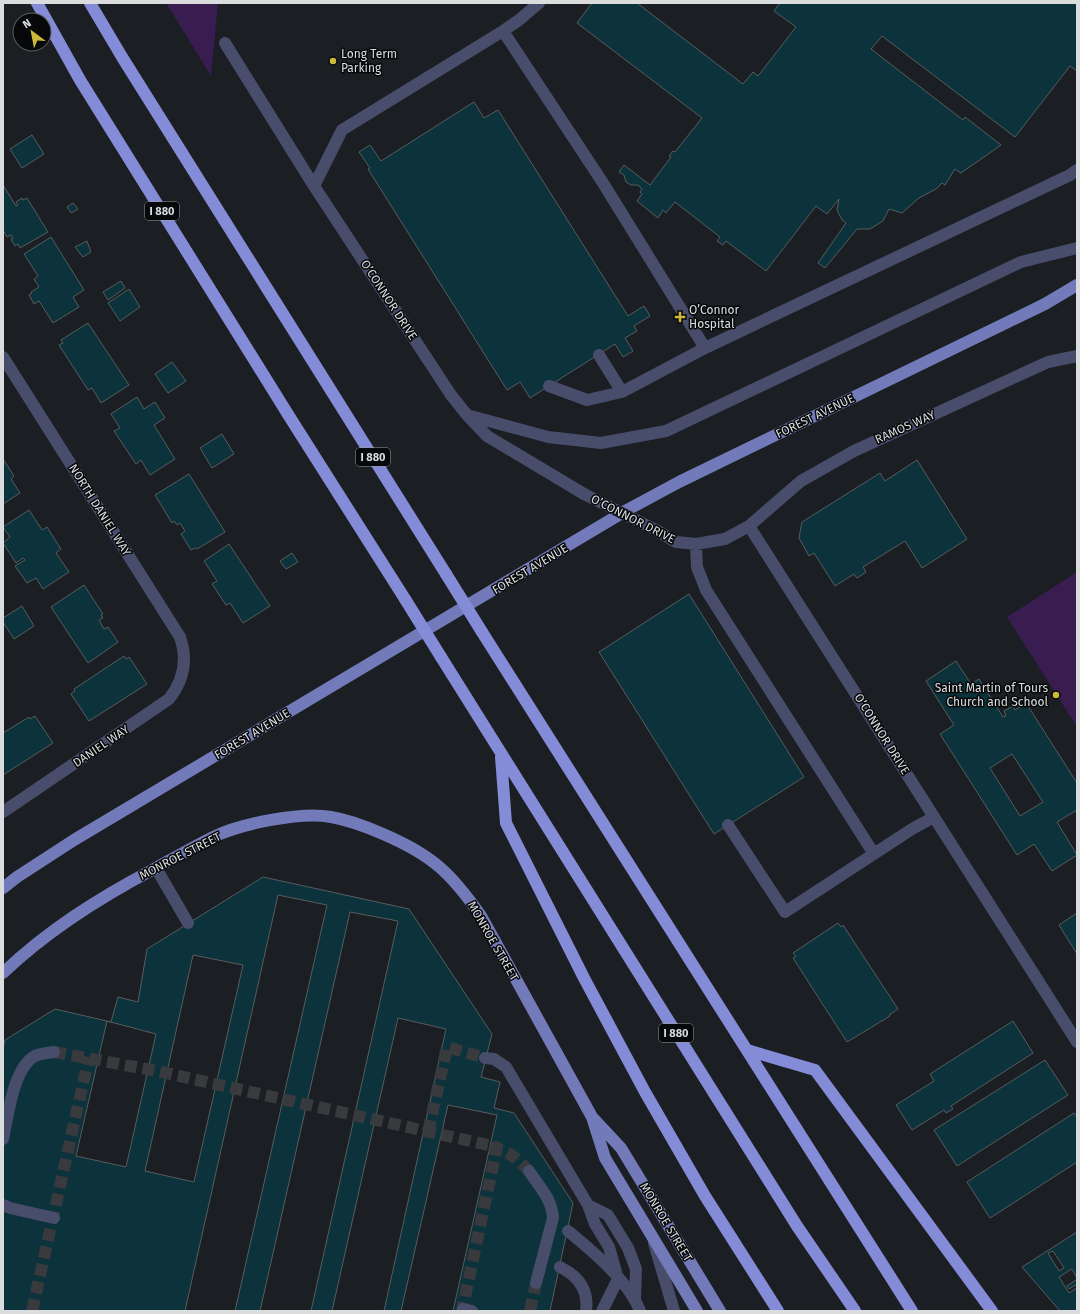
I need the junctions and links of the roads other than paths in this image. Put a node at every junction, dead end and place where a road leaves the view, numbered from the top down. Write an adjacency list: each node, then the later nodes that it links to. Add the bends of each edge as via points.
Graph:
1 (37, 3): 20 (highway, I 880, bridge, via 84,86)
2 (90, 3): 30 (highway, I 880, bridge, via 482,632)
3 (539, 3): 4 (street)
4 (503, 31): 7 (street, via 342,130); 10 (street, via 603,183)
5 (226, 44): 7 (street, O’CONNOR DRIVE)
6 (1077, 170): 10 (street)
7 (314, 186): 16 (street, O’CONNOR DRIVE)
8 (1077, 248): 16 (street, via 1021,262 666,431 601,443 548,437)
9 (1077, 285): 26 (main road, FOREST AVENUE, via 1045,304 679,482 634,507 74,840 17,876)
10 (705, 348): 15 (street)
11 (599, 354): 15 (street)
12 (1077, 356): 17 (street, RAMOS WAY, via 1048,362 854,451 801,481)
13 (3, 357): 19 (street, NORTH DANIEL WAY, via 180,637)
14 (549, 386): 15 (street, via 587,400)
15 (622, 392)
16 (467, 415): 18 (street, O’CONNOR DRIVE, bridge, via 487,436 584,494 676,542)
17 (749, 526): 18 (street, O’CONNOR DRIVE, via 725,538); 22 (street, O’CONNOR DRIVE)
18 (696, 544): 24 (street, via 697,567 706,590)
19 (184, 667): 21 (street, DANIEL WAY, via 182,679 169,700)
20 (501, 753): 51 (highway, via 506,823 645,1092 705,1196); 52 (highway, I 880, via 797,1226)
21 (3, 812)
22 (934, 816): 24 (street); 29 (street, O’CONNOR DRIVE)
23 (728, 825): 24 (street, via 785,912)
24 (874, 854)
25 (156, 868): 27 (street); 28 (main road, MONROE STREET, via 89,905 24,953); 33 (main road, MONROE STREET, via 215,836 297,815 331,816 369,828 425,856 446,872 481,916)
26 (3, 888)
27 (188, 923)
28 (3, 973)
29 (1077, 1042)
30 (747, 1050): 53 (highway, I 880); 54 (highway, via 815,1070)
31 (54, 1052): 34 (street, via 36,1056 26,1064 16,1082)
32 (485, 1058): 37 (street, via 506,1067)
33 (592, 1117): 40 (main road, MONROE STREET, via 605,1158); 50 (main road, MONROE STREET, via 621,1148)
34 (3, 1139)
35 (529, 1171): 43 (street, via 548,1199 553,1218)
36 (3, 1205): 38 (street)
37 (588, 1205): 42 (street, via 595,1224 609,1247); 44 (street, via 608,1215 628,1248 636,1269)
38 (54, 1218)
39 (568, 1231): 42 (street, via 597,1255)
40 (652, 1236): 48 (street); 49 (main road, MONROE STREET)
41 (560, 1267): 45 (street, via 571,1273 584,1289)
42 (618, 1279): 44 (street); 46 (street)
43 (536, 1283)
44 (636, 1298): 47 (street)
45 (586, 1311)
46 (602, 1311)
47 (640, 1311)
48 (674, 1311)
49 (697, 1311)
50 (720, 1311)
51 (778, 1311)
52 (855, 1311)
53 (912, 1311)
54 (992, 1311)

